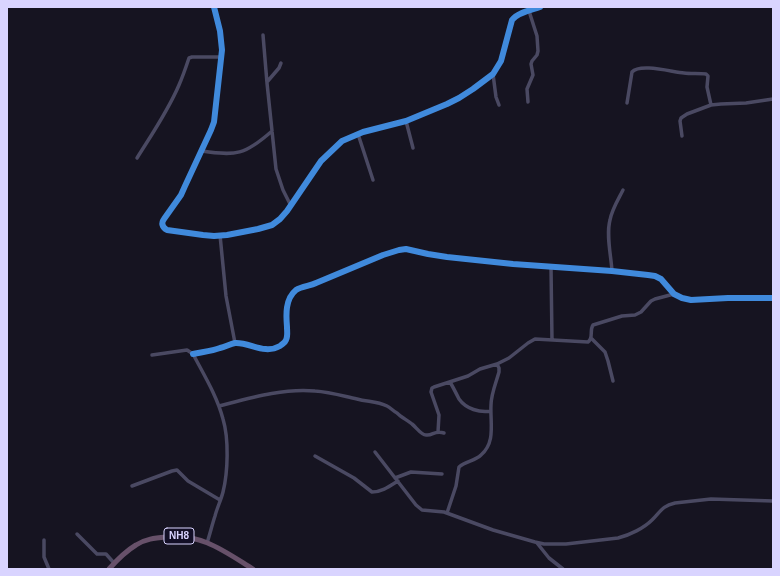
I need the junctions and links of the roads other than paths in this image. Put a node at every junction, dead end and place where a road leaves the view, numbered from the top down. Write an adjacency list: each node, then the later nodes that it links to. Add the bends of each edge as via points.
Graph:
1 (214, 7): 5 (street, via 220,31)
2 (540, 7): 3 (street)
3 (529, 11): 7 (street, via 512,20 501,61); 10 (street, via 537,36 538,51 531,64 533,75 527,89)
4 (263, 35): 8 (street)
5 (221, 57): 19 (street, via 214,122); 20 (street, via 189,58 167,109)
6 (281, 64): 8 (street)
7 (493, 74): 12 (street); 14 (street, via 459,98)
8 (267, 83): 15 (street)
9 (773, 99): 13 (street)
10 (528, 102)
11 (627, 103): 13 (street, via 633,70 656,68 707,75)
12 (498, 105)
13 (711, 105): 17 (street, via 681,118)
14 (406, 121): 16 (street); 18 (street)
15 (272, 131): 19 (street, via 261,141 240,152 224,154); 23 (street, via 276,169)
16 (358, 134): 21 (street); 23 (street, via 342,141 325,157)
17 (682, 136)
18 (413, 148)
19 (202, 151): 24 (street, via 183,190 162,224 166,229 177,232)
20 (137, 158)
21 (373, 180)
22 (623, 190): 26 (street, via 610,219)
23 (291, 206): 24 (street, via 280,219 264,228)
24 (220, 235): 31 (street)
25 (551, 267): 26 (street); 30 (street); 31 (street, via 399,250 296,290 288,300 287,338 278,347 266,349)
26 (612, 271): 27 (street, via 655,276)
27 (674, 294): 28 (street, via 691,300); 29 (street, via 651,301 641,312 634,315 593,325)
28 (773, 298)
29 (591, 338): 30 (street, via 584,343); 35 (street, via 604,352)
30 (552, 340): 34 (street, via 532,341)
31 (234, 343): 32 (street)
32 (193, 354): 33 (street, via 187,350); 37 (street)
33 (152, 355)
34 (498, 364): 36 (street); 38 (street, via 499,372)
35 (613, 381)
36 (450, 382): 38 (street, via 464,405 482,412); 39 (street, via 431,390 439,415)
37 (219, 406): 39 (street, via 269,394 321,391 378,402 389,407 423,434); 46 (street, via 225,427 227,454 225,482)
38 (491, 411): 48 (street, via 490,442 481,456 459,467)
39 (438, 432): 40 (street)
40 (444, 433)
41 (375, 452): 44 (street)
42 (315, 456): 44 (street, via 354,478 372,492 383,489)
43 (442, 474): 44 (street, via 411,472)
44 (397, 480): 48 (street, via 420,509)
45 (132, 486): 46 (street, via 177,470 188,481)
46 (220, 500): 51 (street)
47 (773, 502): 52 (street, via 716,499 675,503 662,508 652,520 624,537 566,544)
48 (447, 513): 52 (street)
49 (77, 534): 53 (street, via 97,554 106,554)
50 (44, 540): 54 (street, via 44,557)
51 (207, 543): 53 (highway, NH8, via 182,536 151,539 138,544); 56 (highway, NH8)
52 (537, 543): 57 (street, via 549,558)
53 (114, 563): 55 (highway, NH8)
54 (49, 569)
55 (108, 569)
56 (253, 569)
57 (563, 569)

